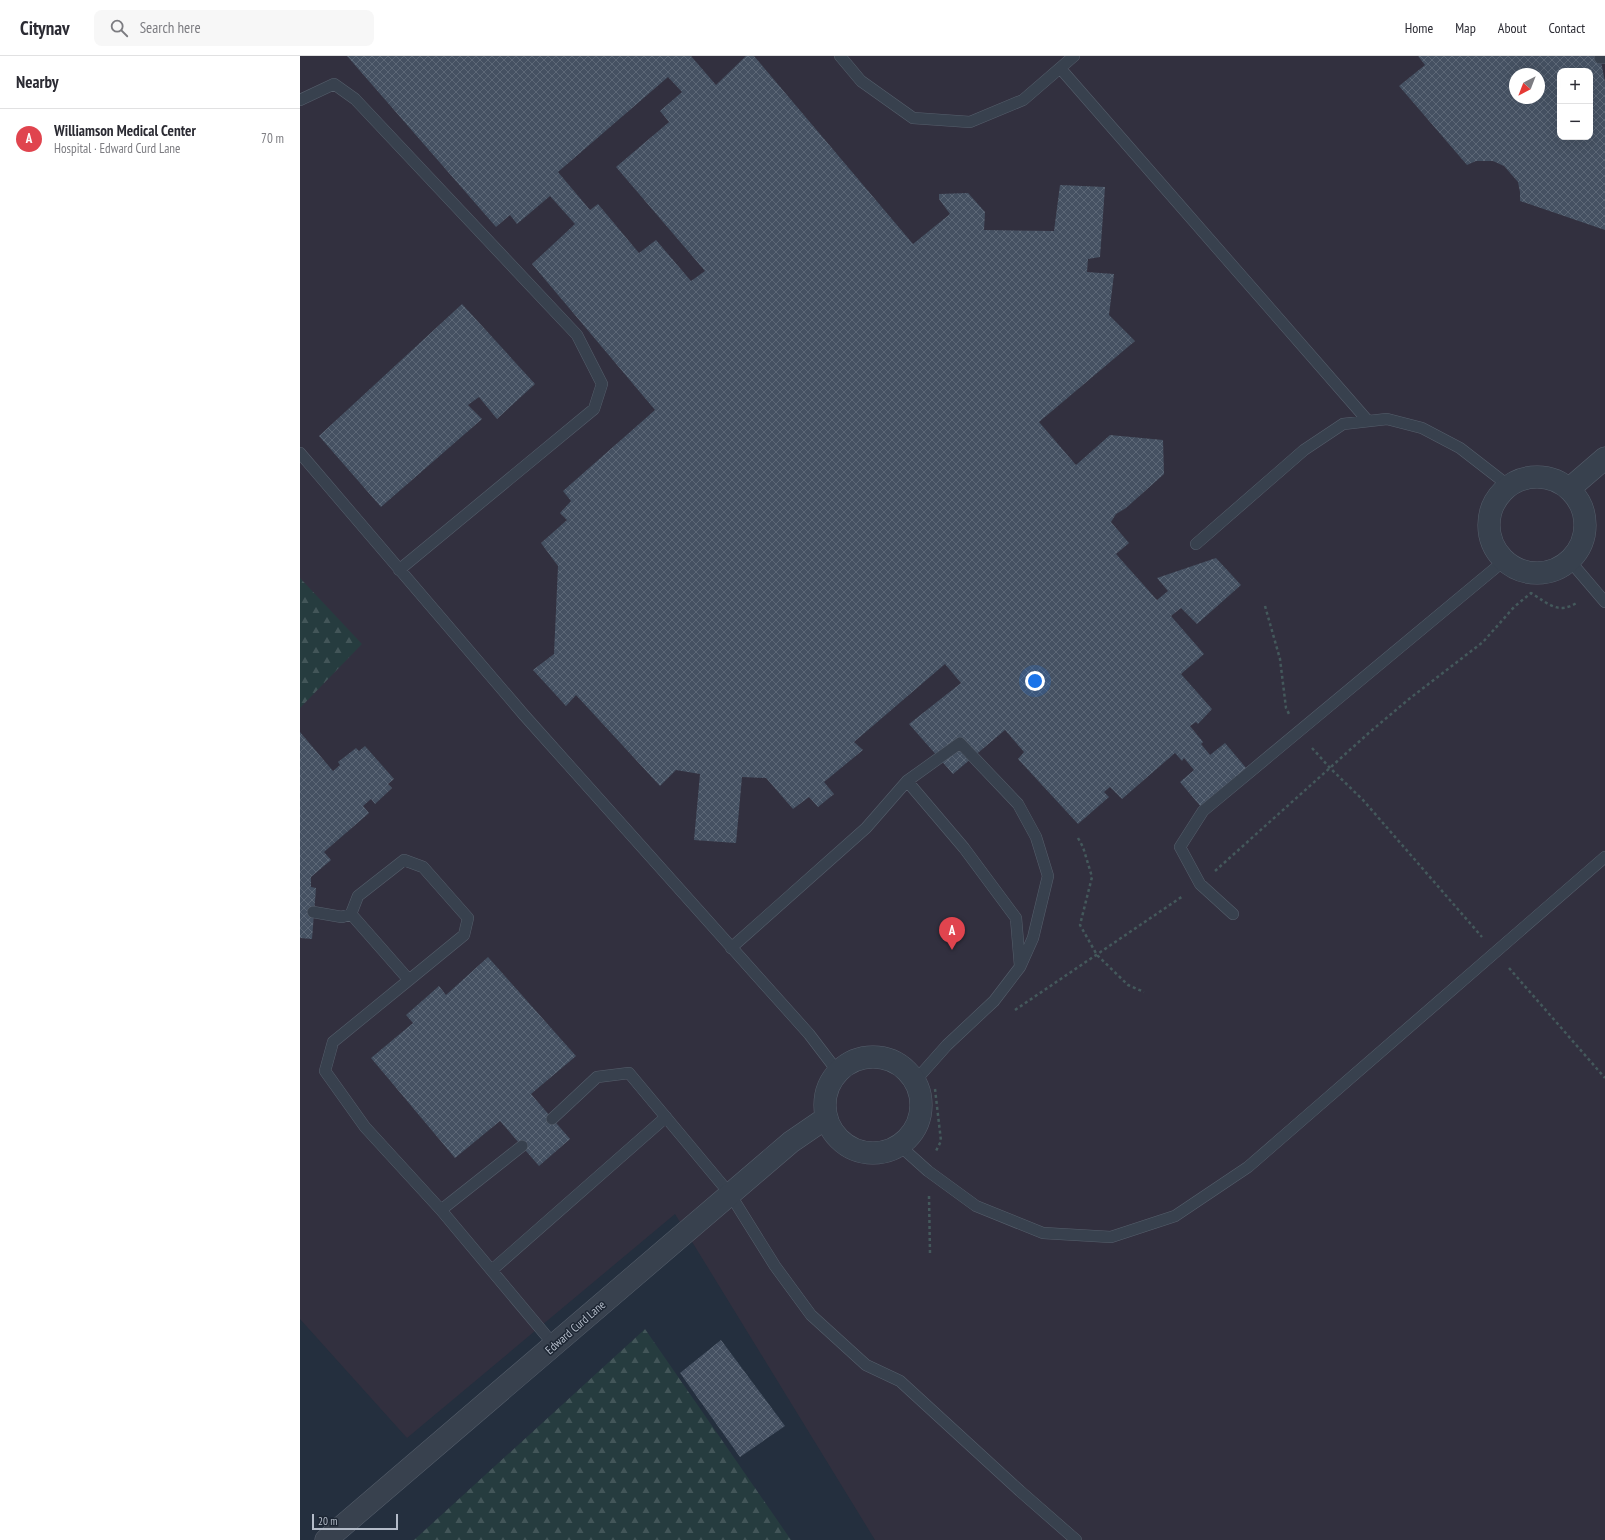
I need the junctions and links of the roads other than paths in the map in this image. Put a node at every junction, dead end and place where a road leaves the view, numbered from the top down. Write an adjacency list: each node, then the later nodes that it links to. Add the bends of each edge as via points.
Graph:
1 (840, 56): 3 (lane, via 861,81 913,118 970,122 1023,100)
2 (1074, 56): 3 (lane)
3 (1060, 68): 5 (lane)
4 (300, 100): 13 (lane, via 334,84 355,99 577,335 602,384 594,409)
5 (1368, 421): 8 (lane, via 1387,419 1422,428 1460,448); 10 (lane, via 1344,424 1304,450)
6 (300, 453): 13 (lane)
7 (1605, 458): 9 (street)
8 (1509, 486): 9 (street, via 1524,479 1540,477 1556,481); 11 (street, via 1499,496 1489,522 1496,550)
9 (1569, 489): 12 (street, via 1582,505 1586,525 1581,544)
10 (1196, 544)
11 (1505, 560): 12 (street, via 1530,573 1545,573 1558,569); 19 (lane, via 1203,811 1180,847 1200,884)
12 (1570, 561): 14 (lane)
13 (400, 570): 20 (lane, via 524,715)
14 (1605, 602)
15 (907, 781): 20 (lane, via 866,828); 21 (lane, via 964,848 1016,918); 21 (lane, via 960,743 1018,804 1036,837 1048,876 1033,938)
16 (1605, 858): 28 (lane, via 1248,1167 1175,1216 1111,1237 1043,1234 976,1206 928,1171)
17 (313, 912): 18 (lane, via 342,917)
18 (351, 914): 22 (lane); 22 (lane, via 358,896 404,860 423,867 468,918 464,935)
19 (1233, 914)
20 (731, 948): 23 (lane, via 809,1034)
21 (1020, 967): 24 (lane, via 994,1001 947,1045)
22 (409, 980): 31 (lane, via 333,1042 325,1071 366,1127)
23 (838, 1072): 24 (street, via 852,1061 870,1056 887,1059 903,1067); 26 (street, via 826,1093)
24 (915, 1081): 28 (street, via 920,1098 919,1116 912,1133)
25 (666, 1117): 27 (lane, via 629,1073 597,1077); 30 (lane); 32 (lane)
26 (826, 1118): 28 (street, via 834,1134 848,1146 865,1152 883,1152); 30 (street, Edward Curd Lane, via 791,1142)
27 (552, 1119)
28 (899, 1145)
29 (522, 1146): 31 (lane)
30 (730, 1194): 33 (street, Edward Curd Lane); 35 (lane, via 775,1266 811,1315 866,1365 900,1381)
31 (441, 1210): 32 (lane)
32 (492, 1270): 33 (lane)
33 (554, 1345): 34 (street, Edward Curd Lane)
34 (326, 1540)
35 (1076, 1540)

